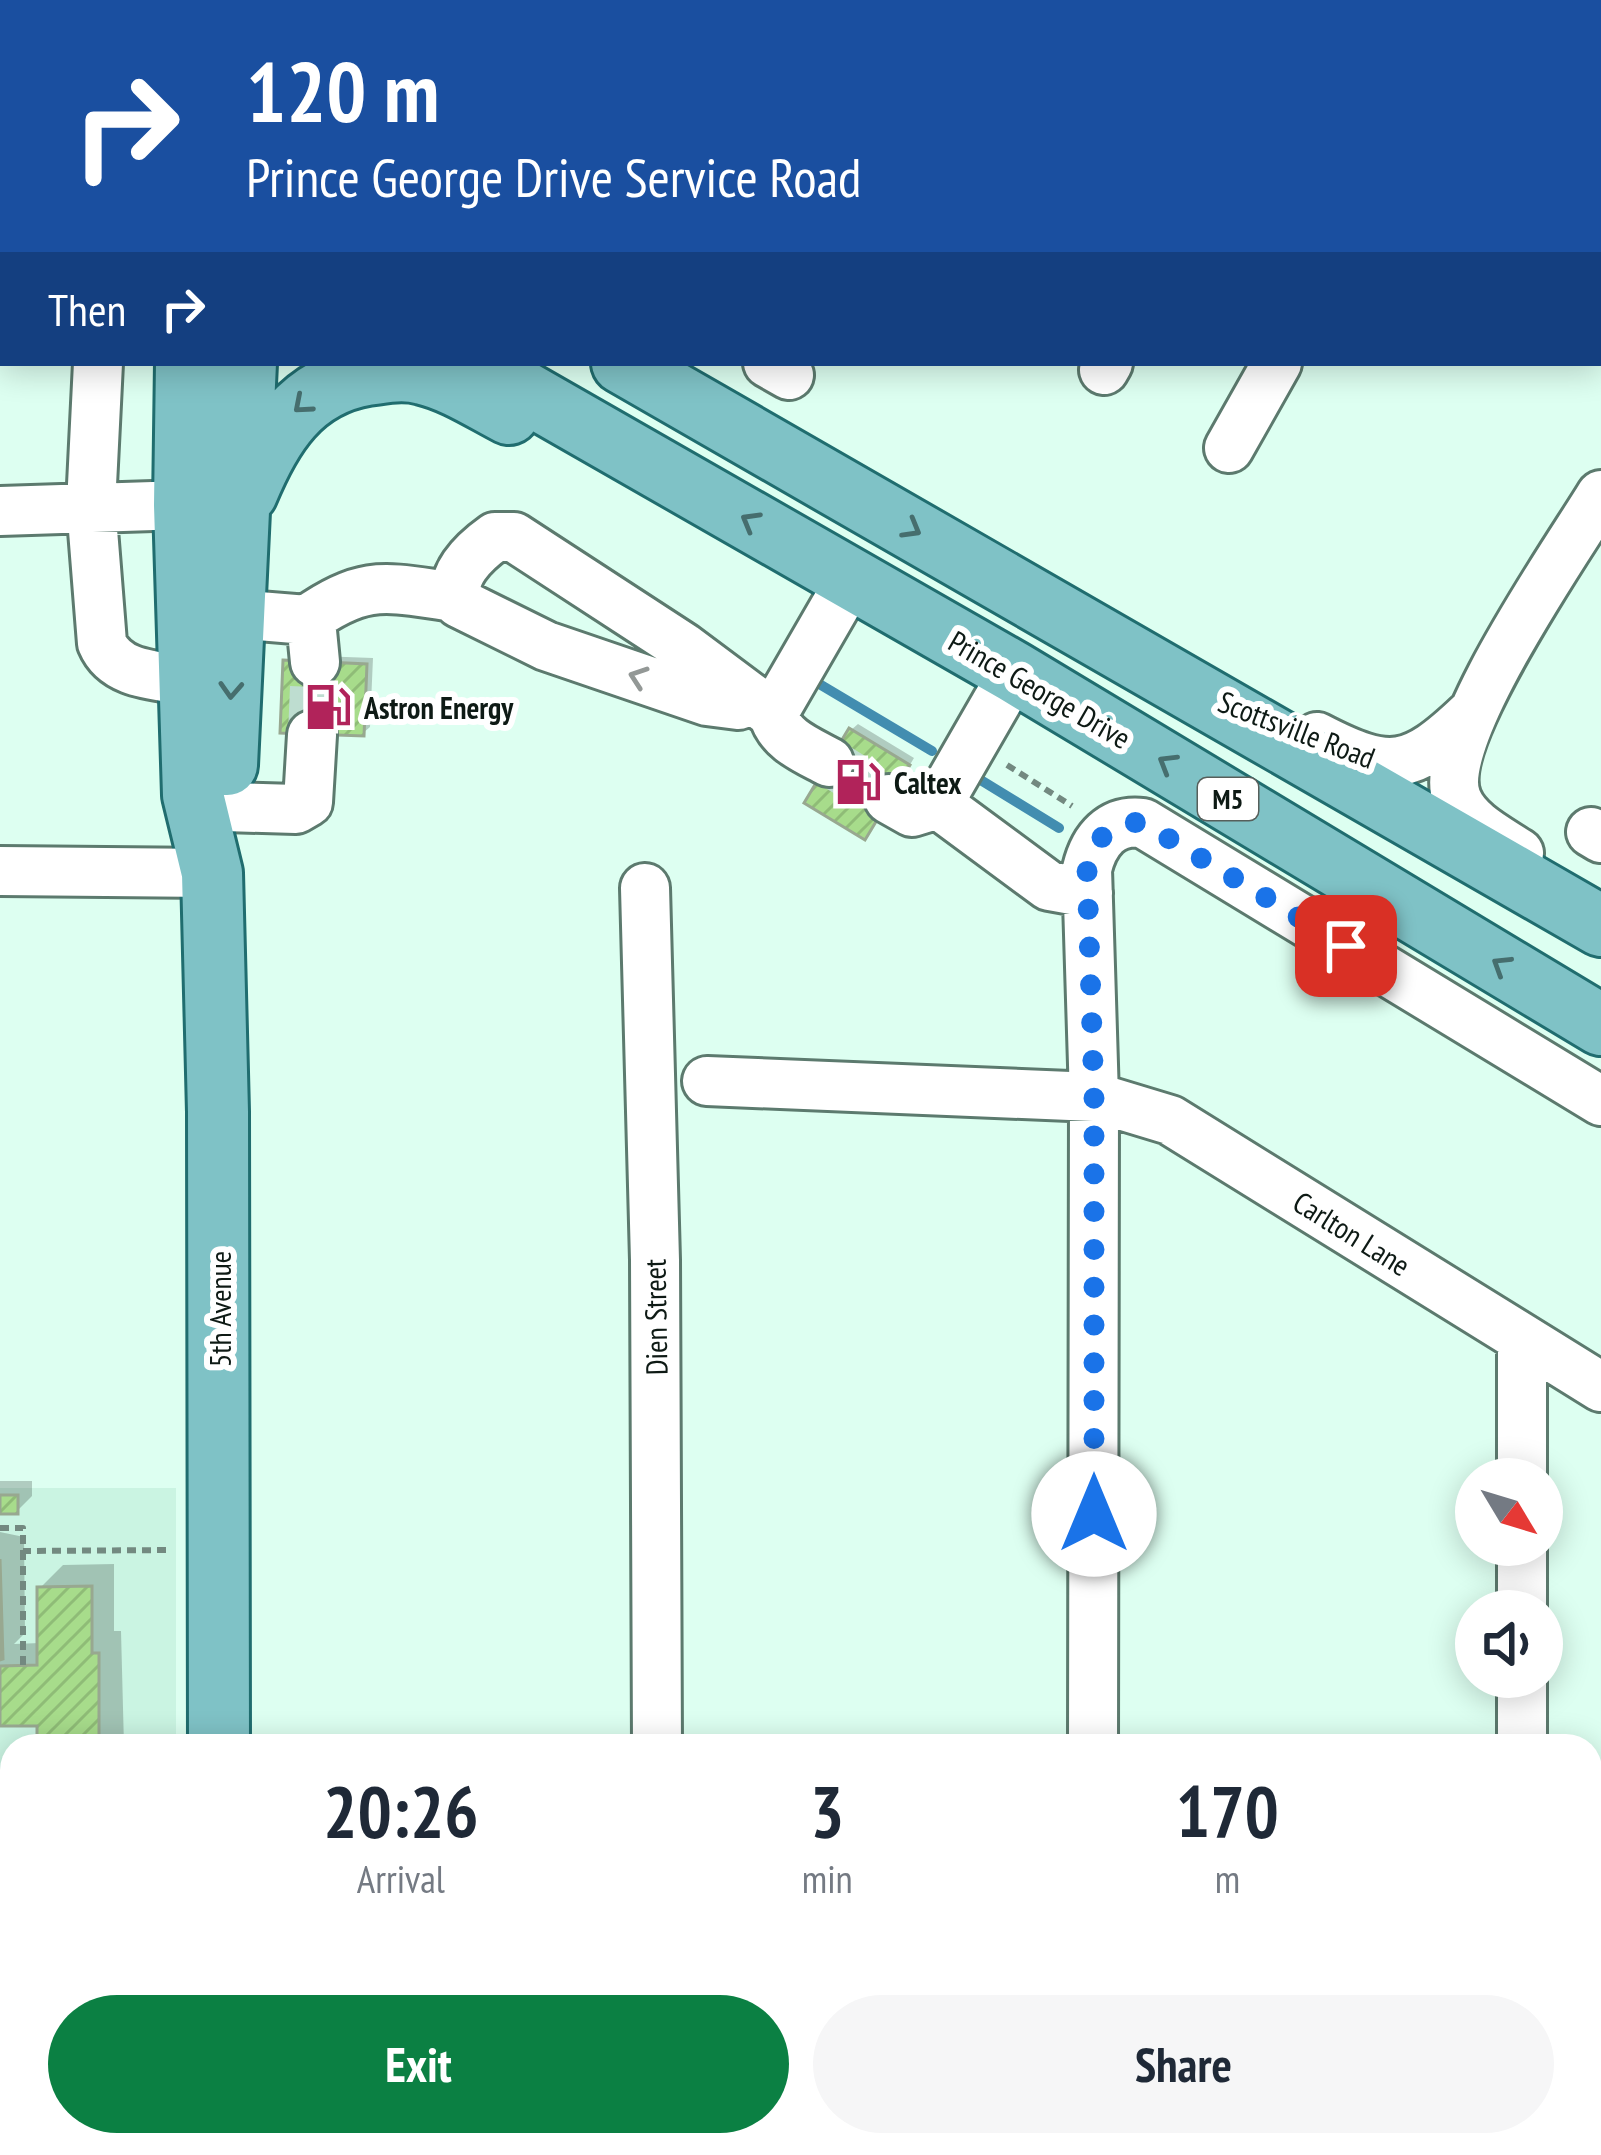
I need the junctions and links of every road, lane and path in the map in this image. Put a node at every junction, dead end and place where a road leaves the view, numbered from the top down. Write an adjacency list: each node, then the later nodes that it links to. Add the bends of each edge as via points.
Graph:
1 (98, 366): 10 (street)
2 (187, 366): 11 (main road, 5th Avenue)
3 (245, 366): 11 (main road, 5th Avenue)
4 (479, 366): 8 (main road, Prince George Drive / M5)
5 (627, 366): 18 (main road, M5, one-way to 18)
6 (1275, 366): 7 (street)
7 (1229, 448)
8 (644, 459): 11 (main road, one-way to 11, via 561,440 423,374 381,372 318,391); 13 (main road, Prince George Drive / M5, one-way to 8)
9 (1601, 495): 20 (street, Scottsville Road)
10 (91, 505): 11 (street); 12 (street); 17 (street, via 108,656 122,667)
11 (212, 508): 15 (main road, 5th Avenue); 17 (main road, 5th Avenue)
12 (0, 511)
13 (851, 579): 16 (main road, Prince George Drive / M5); 19 (street)
14 (455, 597): 15 (street, via 364,589 346,595 311,641); 19 (street, one-way to 14, via 707,701 546,646); 19 (street, via 459,572 486,544 514,537)
15 (235, 614): 26 (main road, 5th Avenue, one-way to 26)
16 (1013, 672): 25 (street); 34 (main road, Prince George Drive / M5, one-way to 16)
17 (189, 681): 29 (main road, 5th Avenue, via 193,795)
18 (1180, 686): 20 (street, Scottsville Road, via 1280,717 1379,764 1413,760); 33 (main road, M5)
19 (760, 705): 23 (street, via 788,739)
20 (1470, 715): 32 (street, Scottsville Road, via 1452,778 1464,812)
21 (312, 735): 26 (street, via 308,802)
22 (997, 759): 27 (path)
23 (829, 762)
24 (889, 799): 25 (street, via 912,812)
25 (938, 804): 31 (street, via 1049,886)
26 (225, 807): 29 (main road, 5th Avenue)
27 (1095, 820): 31 (street); 37 (street, via 1158,831)
28 (0, 872): 29 (street)
29 (212, 873): 46 (main road, 5th Avenue)
30 (645, 888): 47 (street, Dien Street)
31 (1088, 893): 36 (street)
32 (1601, 911)
33 (1601, 926)
34 (1601, 1025)
35 (707, 1082): 36 (street, Carlton Lane)
36 (1094, 1097): 38 (street, Carlton Lane, via 1170,1120); 48 (street)
37 (1601, 1101)
38 (1522, 1339): 39 (street, Carlton Lane); 40 (street)
39 (1601, 1387)
40 (1522, 1458)
41 (0, 1528): 43 (path, via 22,1528)
42 (188, 1550): 43 (path)
43 (23, 1551): 44 (path)
44 (23, 1665)
45 (1522, 1698): 49 (street)
46 (219, 1734)
47 (657, 1734)
48 (1093, 1734)
49 (1522, 1734)

